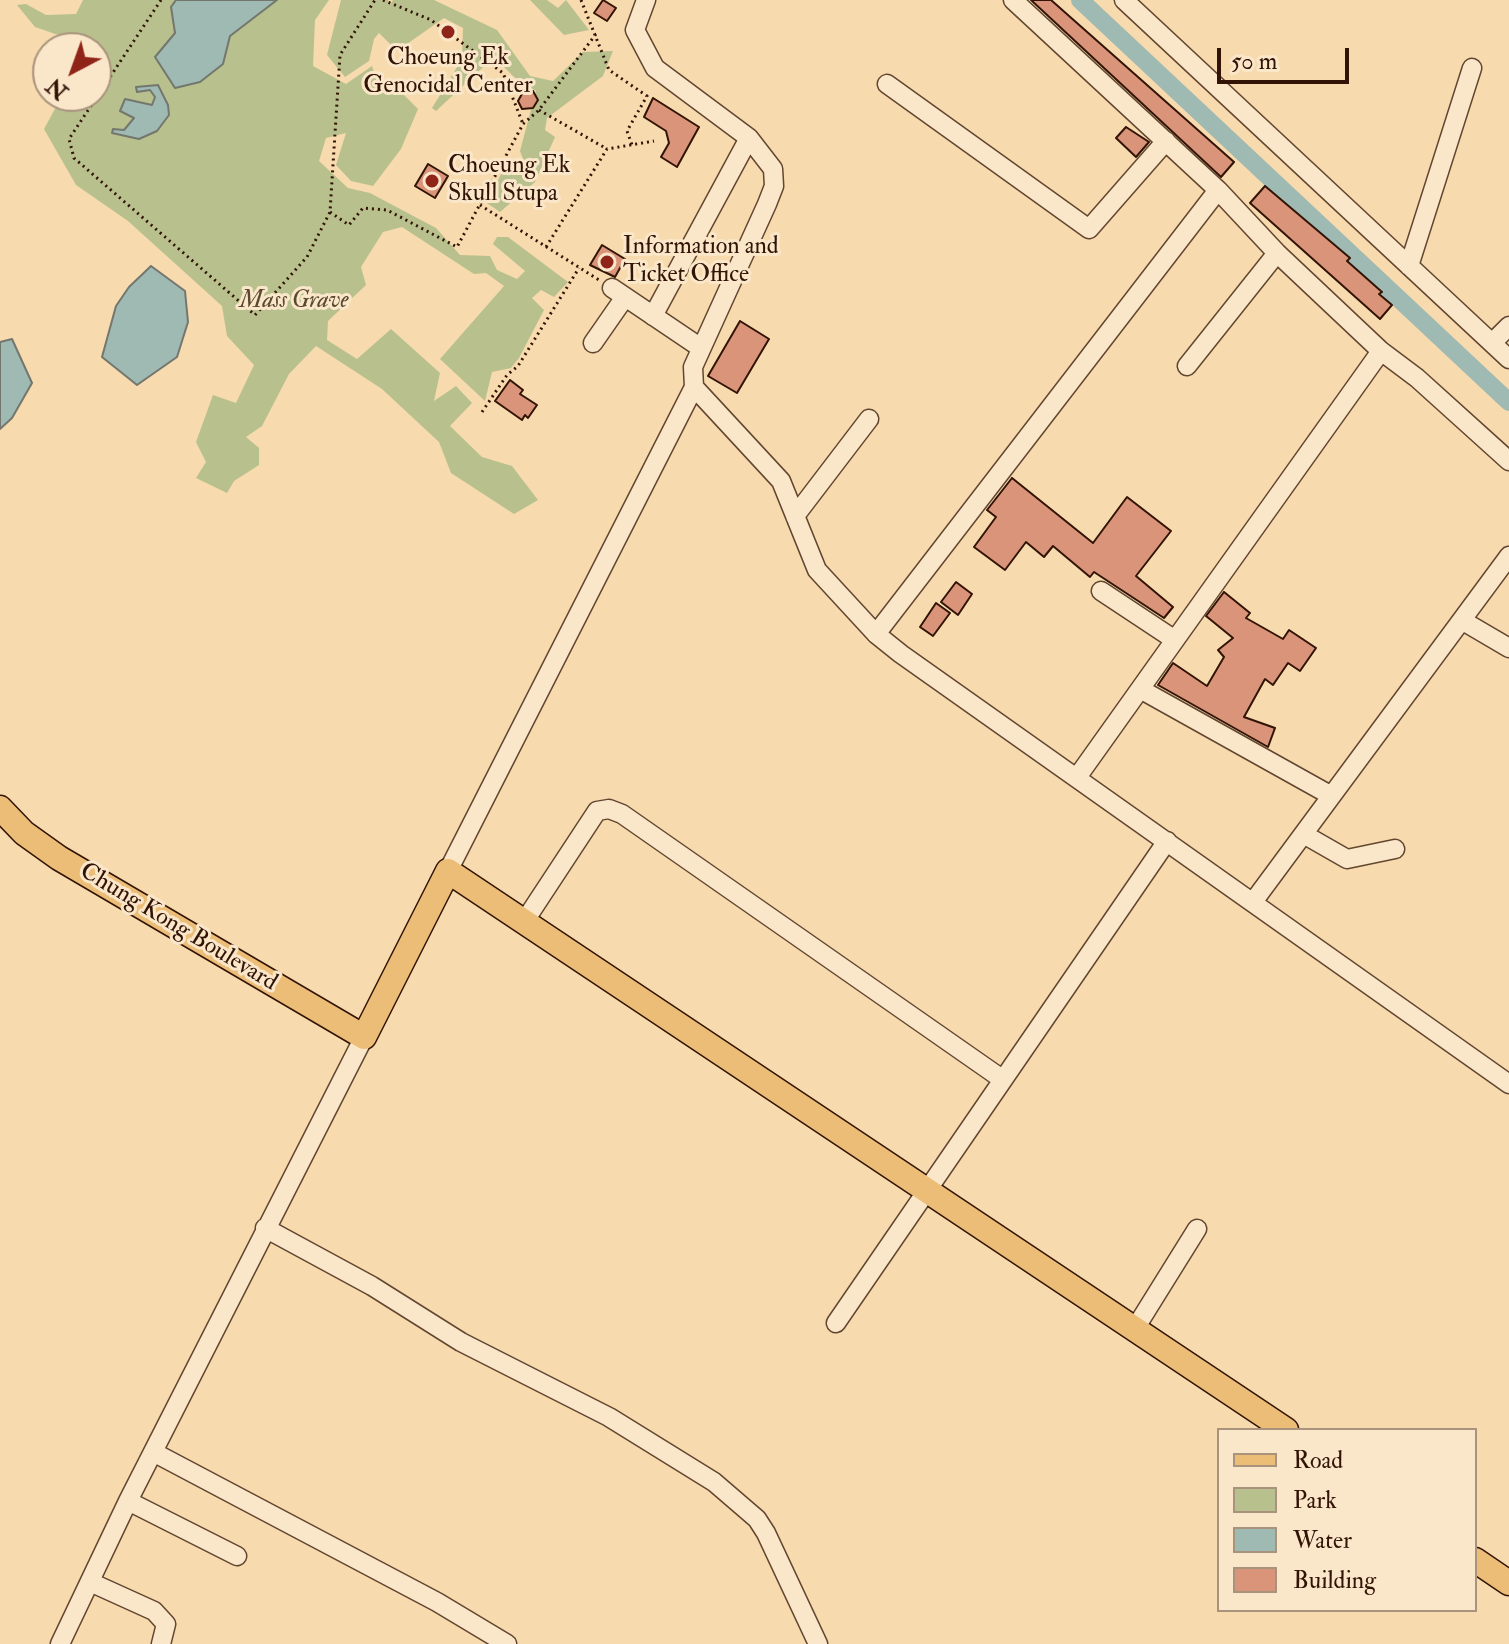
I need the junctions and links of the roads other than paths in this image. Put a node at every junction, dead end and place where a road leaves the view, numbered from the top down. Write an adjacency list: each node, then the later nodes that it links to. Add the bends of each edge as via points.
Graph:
1 (646, 0): 6 (street, via 635,30 655,68)
2 (1013, 0): 7 (street)
3 (1124, 0): 10 (street)
4 (1472, 68): 10 (street)
5 (887, 84): 7 (street, via 1089,229)
6 (749, 138): 11 (street); 15 (street, via 773,169 774,186)
7 (1166, 141): 8 (street)
8 (1218, 190): 9 (street); 26 (street)
9 (1277, 253): 16 (street); 18 (street)
10 (1409, 266): 14 (street)
11 (653, 316): 13 (street, via 618,293); 15 (street)
12 (1509, 326): 14 (street)
13 (593, 343)
14 (1492, 343): 17 (street)
15 (701, 348): 19 (street, via 693,367)
16 (1381, 351): 21 (street); 27 (street)
17 (1509, 359)
18 (1187, 366)
19 (694, 387): 22 (street, via 781,481); 36 (street)
20 (869, 419): 22 (street)
21 (1509, 461)
22 (795, 516): 26 (street, via 817,570)
23 (1509, 556): 25 (street)
24 (1101, 591): 27 (street)
25 (1463, 621): 28 (street); 31 (street)
26 (876, 634): 30 (street)
27 (1175, 640): 29 (street)
28 (1509, 648)
29 (1140, 689): 30 (street); 31 (street)
30 (1078, 776): 34 (street)
31 (1330, 795): 33 (street)
32 (0, 808): 39 (main road, Chung Kong Boulevard, via 59,858)
33 (1305, 835): 35 (street, via 1347,859); 37 (street)
34 (1167, 841): 37 (street); 40 (street)
35 (1395, 849)
36 (448, 871): 38 (main road); 39 (main road)
37 (1253, 902): 41 (street)
38 (524, 922): 40 (street, via 597,811 609,809); 42 (main road)
39 (364, 1037): 43 (street)
40 (1002, 1079): 42 (street)
41 (1509, 1084)
42 (930, 1190): 45 (street); 46 (main road)
43 (265, 1228): 48 (street); 57 (street, via 461,1342 609,1417 714,1482 757,1519 775,1547)
44 (1197, 1229): 46 (street)
45 (836, 1323)
46 (1136, 1327): 47 (main road)
47 (1283, 1428)
48 (153, 1452): 49 (street); 56 (street)
49 (128, 1501): 50 (street); 52 (street)
50 (237, 1556)
51 (1477, 1561): 53 (main road)
52 (90, 1582): 54 (street); 55 (street, via 154,1611 166,1624)
53 (1509, 1583)
54 (60, 1644)
55 (161, 1644)
56 (507, 1644)
57 (818, 1644)

